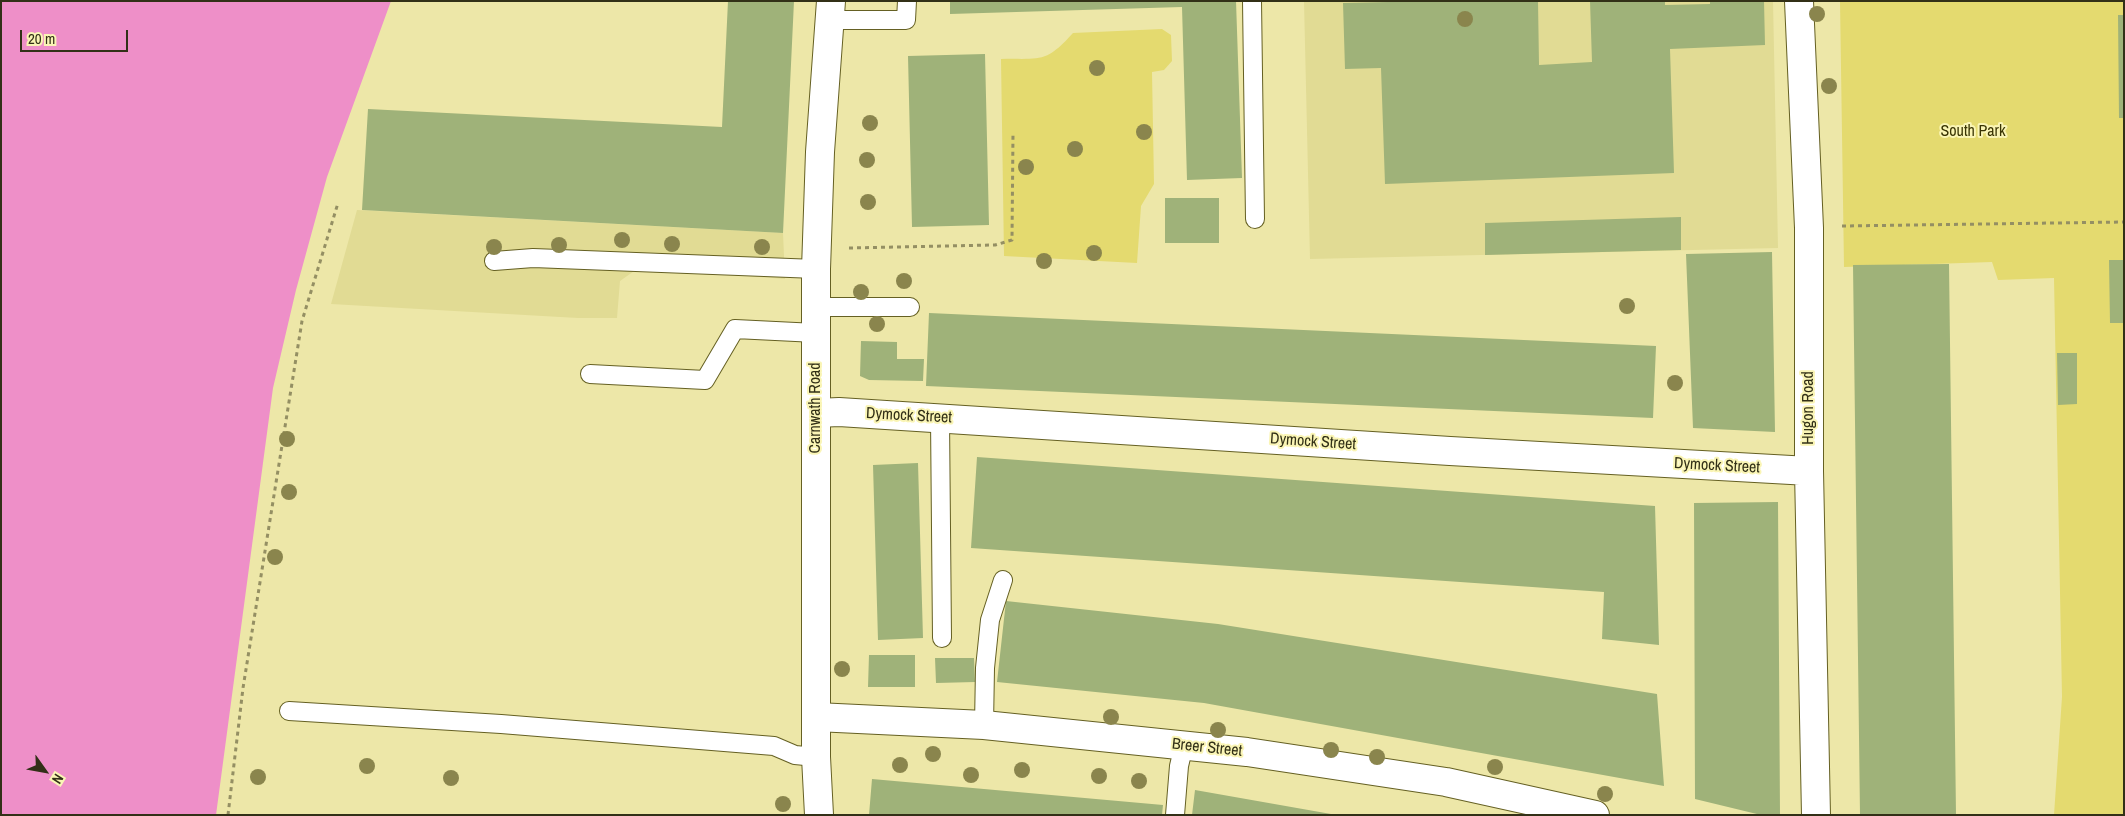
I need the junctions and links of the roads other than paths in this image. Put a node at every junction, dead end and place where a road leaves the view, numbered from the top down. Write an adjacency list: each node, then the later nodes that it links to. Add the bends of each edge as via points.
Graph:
1 (907, 1): 4 (lane, via 906,20)
2 (1252, 1): 5 (lane)
3 (1799, 1): 13 (street, Hugon Road, via 1809,228)
4 (831, 10): 6 (street, Carnwath Road)
5 (1255, 219)
6 (816, 258): 7 (lane, via 533,258); 9 (street, Carnwath Road)
7 (494, 262)
8 (910, 307): 9 (lane)
9 (816, 320): 10 (lane, via 735,329 705,380); 11 (street, Carnwath Road)
10 (590, 374)
11 (817, 412): 12 (street, Dymock Street); 17 (street, Carnwath Road)
12 (940, 418): 13 (street, Dymock Street); 15 (lane)
13 (1809, 471): 24 (street, Hugon Road)
14 (1003, 580): 18 (lane, via 990,620)
15 (942, 638)
16 (289, 711): 20 (lane, via 765,745 795,755)
17 (816, 717): 18 (street, Breer Street); 20 (street, Carnwath Road)
18 (984, 725): 19 (street, Breer Street)
19 (1184, 746): 22 (lane); 23 (street, Breer Street, via 1247,752 1446,782)
20 (816, 757): 21 (street, Carnwath Road)
21 (819, 815)
22 (1176, 815)
23 (1595, 815)
24 (1816, 815)

